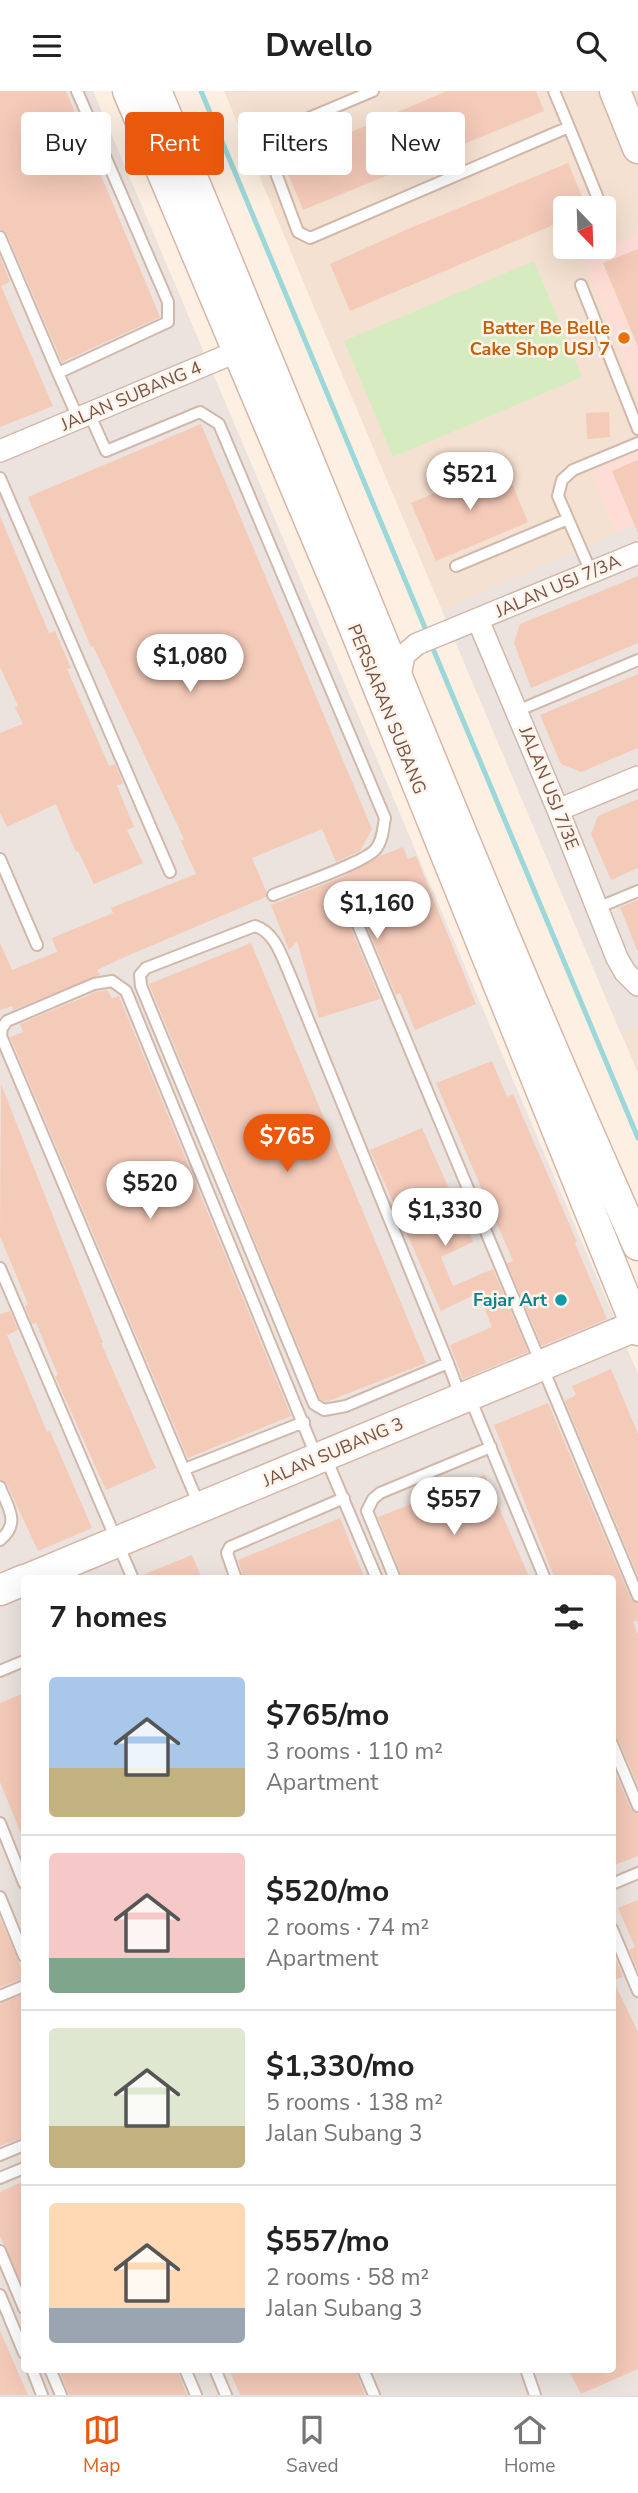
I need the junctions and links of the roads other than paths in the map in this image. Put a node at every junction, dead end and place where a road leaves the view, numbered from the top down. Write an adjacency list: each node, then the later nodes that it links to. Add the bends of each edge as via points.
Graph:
1 (77, 91): 13 (lane, via 168,302 168,322)
2 (128, 91): 12 (street, PERSIARAN SUBANG)
3 (156, 91): 12 (street, PERSIARAN SUBANG)
4 (373, 91): 7 (lane, via 278,131 267,149 298,232 310,238)
5 (554, 91): 7 (lane)
6 (615, 91): 8 (street)
7 (569, 127): 9 (lane)
8 (638, 148)
9 (597, 196)
10 (0, 237): 13 (lane)
11 (581, 285): 15 (lane)
12 (250, 347): 14 (street, JALAN SUBANG 4); 23 (street, PERSIARAN SUBANG); 41 (street, PERSIARAN SUBANG, via 344,602)
13 (58, 373): 14 (lane)
14 (83, 416): 17 (street, JALAN SUBANG 4); 34 (lane, via 106,451 200,412 219,424 385,818 375,850)
15 (638, 429)
16 (638, 443): 19 (lane, via 573,470 562,480 558,496)
17 (0, 450)
18 (0, 478): 32 (lane)
19 (568, 519): 21 (lane); 22 (lane)
20 (638, 553): 22 (street, JALAN USJ 7/3A)
21 (456, 566)
22 (591, 572): 24 (street, JALAN USJ 7/3A)
23 (372, 613): 25 (street, via 388,636); 27 (street, PERSIARAN SUBANG)
24 (478, 620): 25 (street, JALAN USJ 7/3A); 28 (street, JALAN USJ 7/3E)
25 (417, 644): 27 (street, via 404,655)
26 (638, 660): 28 (lane)
27 (399, 681): 39 (street, PERSIARAN SUBANG)
28 (517, 711): 30 (street, JALAN USJ 7/3E)
29 (638, 777): 30 (street)
30 (558, 810): 36 (street, JALAN USJ 7/3E)
31 (0, 859): 37 (lane)
32 (170, 872)
33 (638, 891): 36 (lane)
34 (272, 895)
35 (348, 901): 43 (lane)
36 (597, 908): 38 (street, JALAN USJ 7/3E, via 617,958)
37 (37, 945)
38 (638, 985)
39 (638, 1245)
40 (0, 1268): 53 (lane)
41 (637, 1327): 43 (street, JALAN SUBANG 3)
42 (448, 1363): 42 (lane, via 346,1406 324,1410 314,1403 141,986 140,975 146,968 255,926 272,937); 44 (lane)
43 (541, 1365): 44 (street, JALAN SUBANG 3); 63 (lane)
44 (465, 1397): 46 (lane); 47 (street, JALAN SUBANG 3)
45 (304, 1422): 47 (lane); 48 (lane); 48 (lane, via 126,991 109,980 94,984 7,1021 1,1035)
46 (491, 1447): 59 (lane, via 373,1499 367,1511); 60 (lane)
47 (321, 1457): 50 (lane); 51 (street, JALAN SUBANG 3)
48 (184, 1469): 51 (lane)
49 (0, 1487): 52 (lane, via 13,1519 9,1533)
50 (344, 1498): 57 (lane, via 230,1547 227,1553); 58 (lane)
51 (200, 1507): 53 (street, JALAN SUBANG 3)
52 (0, 1540)
53 (117, 1542): 54 (street, JALAN SUBANG 3); 56 (lane)
54 (65, 1571): 55 (street, JALAN SUBANG 3)
55 (46, 1575)
56 (131, 1575)
57 (235, 1575)
58 (375, 1575)
59 (393, 1575)
60 (543, 1575)
61 (21, 1581): 62 (street, JALAN SUBANG 3)
62 (0, 1590)
63 (638, 1596)
64 (21, 1662): 65 (lane)
65 (0, 1671)
66 (616, 1754): 67 (lane)
67 (638, 1806)
68 (0, 1823): 70 (lane)
69 (638, 1873): 71 (lane)
70 (21, 1876)
71 (616, 1882)
72 (0, 1898): 74 (lane)
73 (616, 1939): 76 (lane)
74 (21, 1949)
75 (21, 1987): 77 (lane)
76 (638, 1991)
77 (0, 1996)
78 (21, 2146): 79 (lane)
79 (0, 2155)
80 (21, 2169): 81 (lane)
81 (0, 2178)
82 (0, 2251): 84 (lane)
83 (0, 2295): 85 (lane)
84 (21, 2301)
85 (21, 2346)
86 (34, 2373): 92 (lane)
87 (53, 2373): 93 (lane)
88 (187, 2373): 94 (lane)
89 (217, 2373): 95 (lane)
90 (365, 2373): 96 (lane)
91 (527, 2373): 97 (lane)
92 (42, 2395)
93 (61, 2395)
94 (196, 2395)
95 (226, 2395)
96 (374, 2395)
97 (535, 2395)

